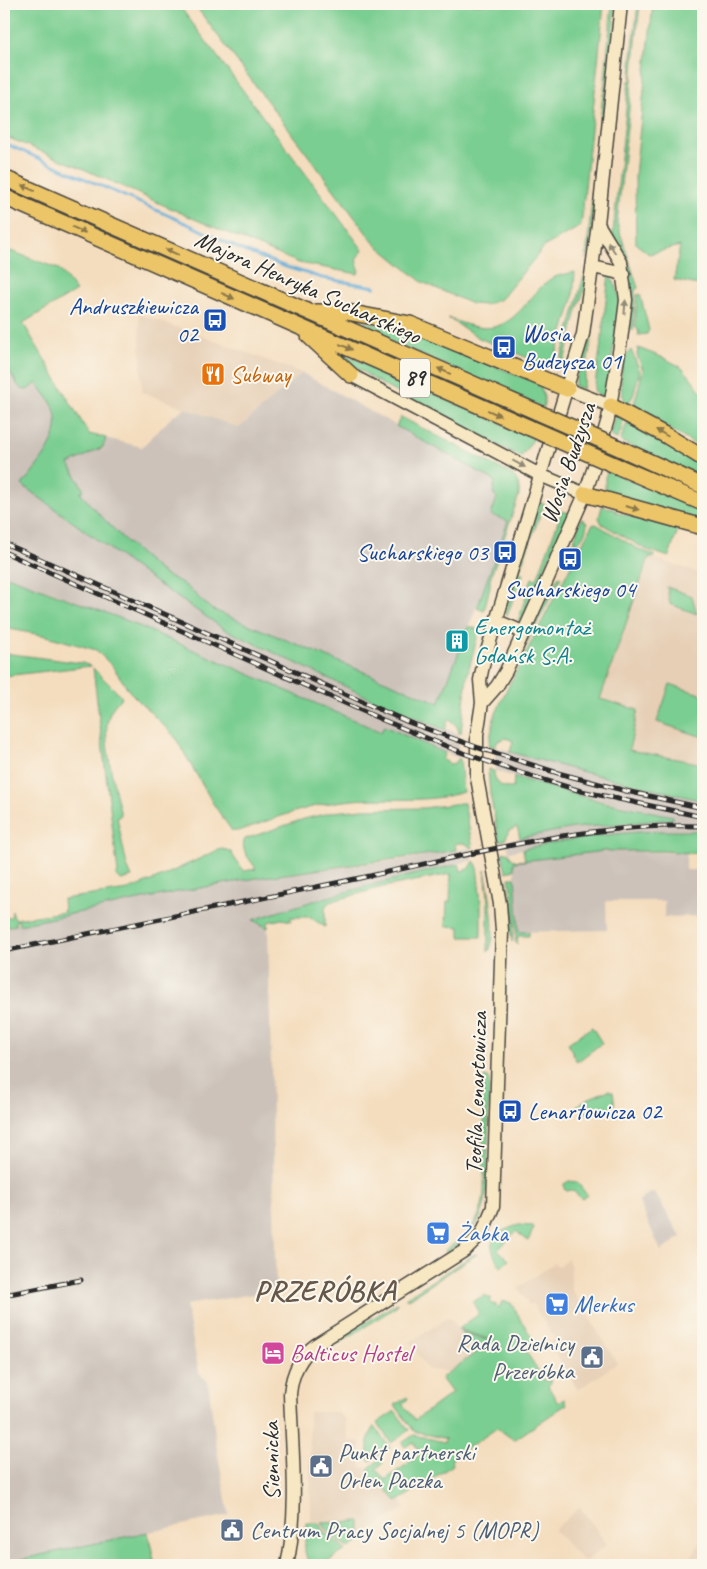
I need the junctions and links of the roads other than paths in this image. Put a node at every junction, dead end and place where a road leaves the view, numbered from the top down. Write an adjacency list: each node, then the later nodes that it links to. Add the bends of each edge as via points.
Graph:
1 (621, 4): 4 (street, Wosia Budzysza)
2 (4, 178): 7 (highway, Majora Henryka Sucharskiego / 89, one-way to 2)
3 (4, 197): 8 (highway, Majora Henryka Sucharskiego / 89, one-way to 8)
4 (598, 224): 5 (street, Wosia Budzysza); 6 (street, Wosia Budzysza, one-way to 4, via 621,262)
5 (593, 268): 6 (street); 10 (street, Wosia Budzysza, via 583,334)
6 (624, 274): 11 (street, Wosia Budzysza, one-way to 6, via 626,300)
7 (309, 312): 10 (highway, via 347,312 410,324); 14 (highway, Majora Henryka Sucharskiego / 89, one-way to 7, bridge)
8 (301, 328): 9 (highway); 16 (highway, Majora Henryka Sucharskiego / 89, one-way to 16, bridge)
9 (351, 375): 13 (street, one-way to 13)
10 (567, 389): 11 (street); 13 (street, Wosia Budzysza)
11 (611, 406): 12 (highway, one-way to 11); 15 (street, Wosia Budzysza)
12 (703, 458)
13 (540, 475): 15 (street); 18 (street, Wosia Budzysza)
14 (703, 486)
15 (585, 494): 17 (highway, one-way to 17); 19 (street, Wosia Budzysza)
16 (703, 503)
17 (703, 527)
18 (497, 621): 19 (street); 20 (street, Wosia Budzysza, via 480,680)
19 (523, 632): 20 (street, Wosia Budzysza, via 506,671)
20 (482, 703): 21 (street, Wosia Budzysza)
21 (477, 735): 22 (street, Teofila Lenartowicza, via 477,778 502,931 493,1207 482,1233 464,1251 317,1344)
22 (302, 1358): 23 (street, Siennicka, via 290,1394 293,1510)
23 (287, 1565)

